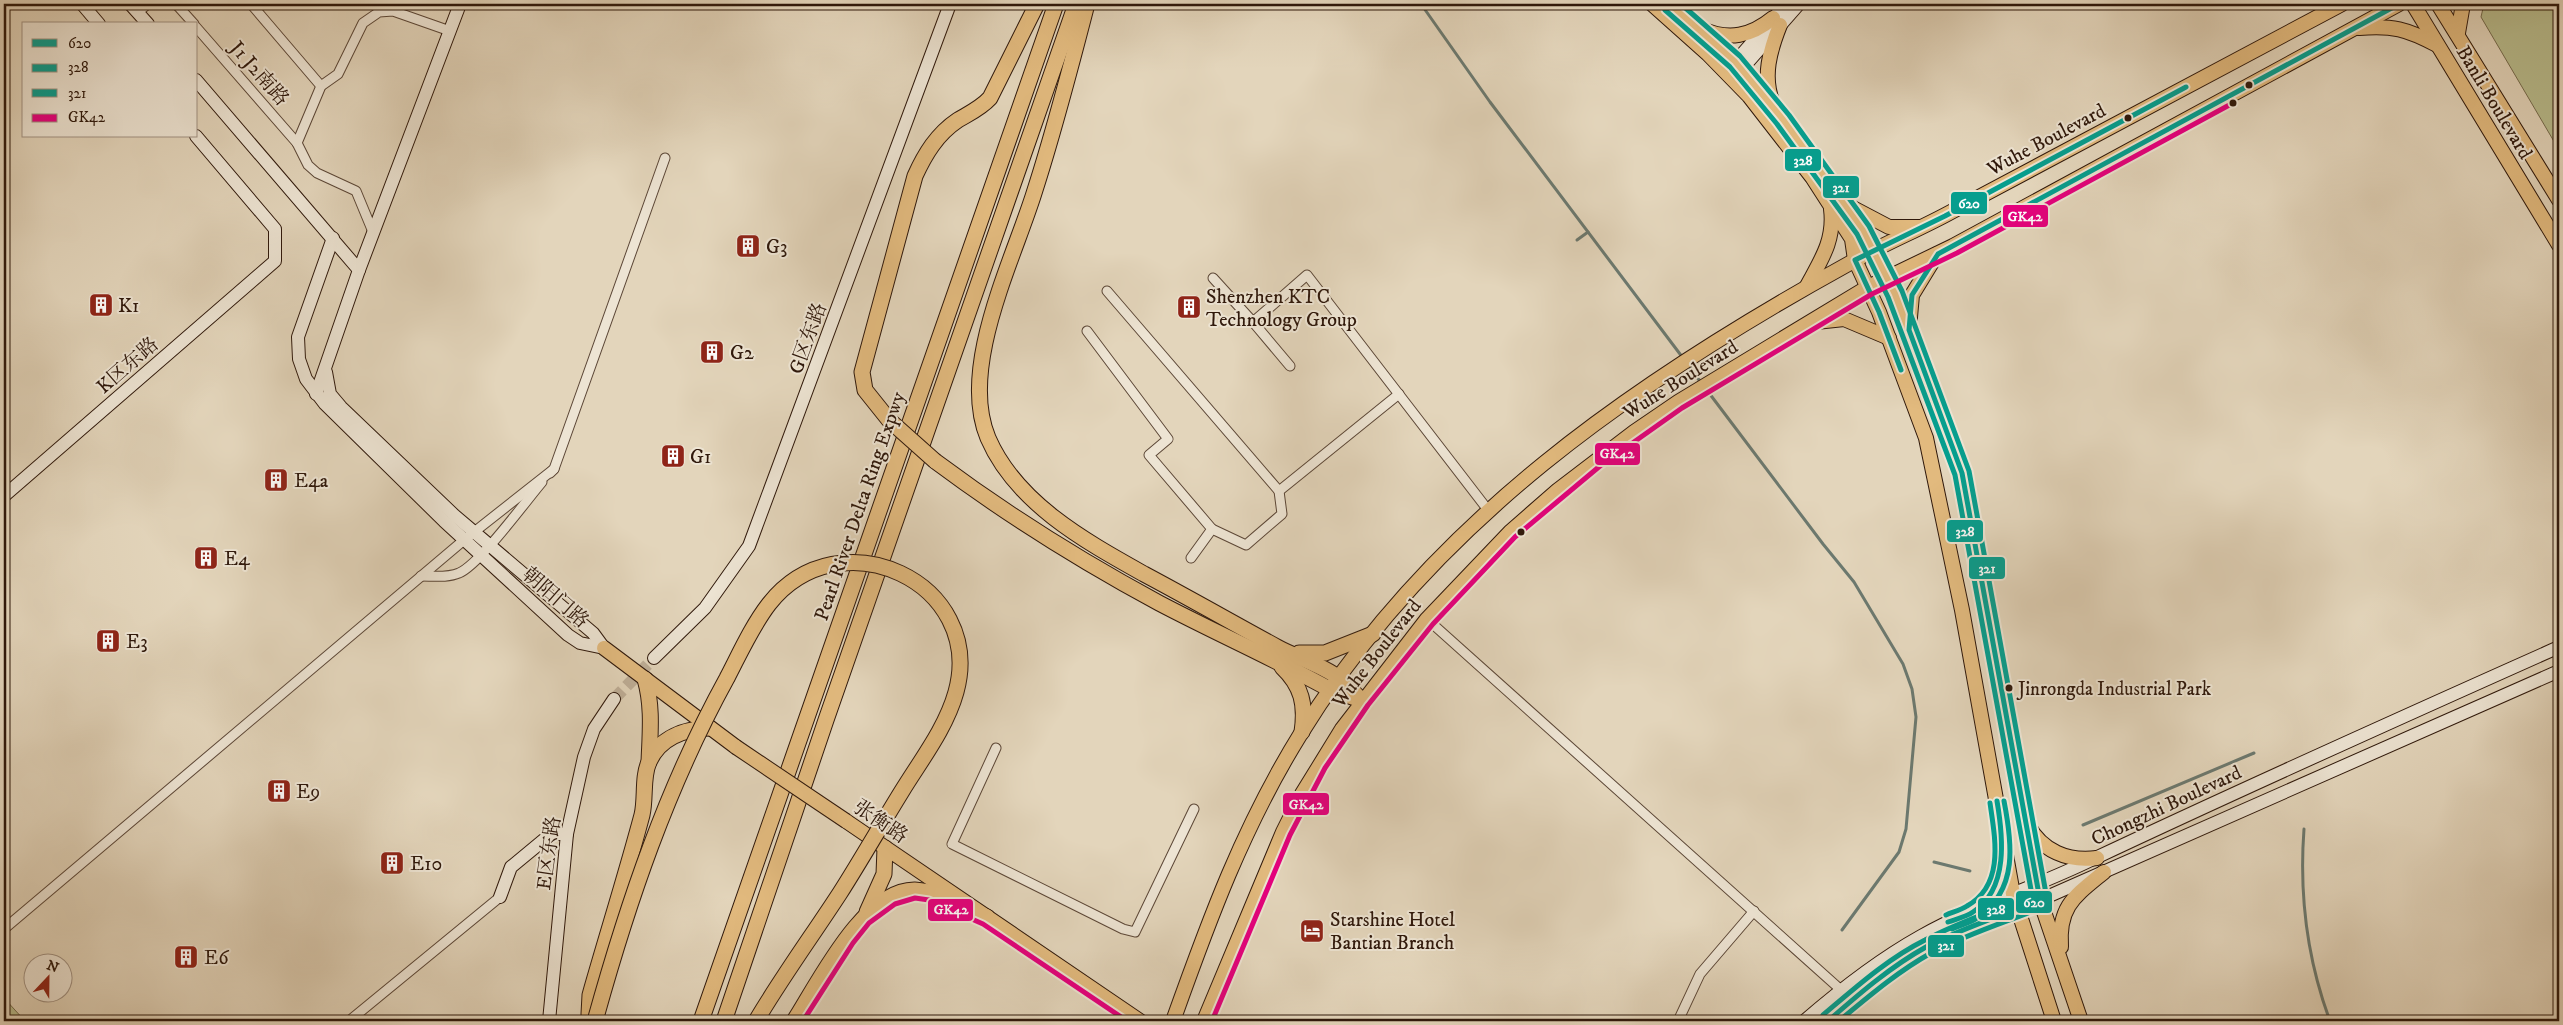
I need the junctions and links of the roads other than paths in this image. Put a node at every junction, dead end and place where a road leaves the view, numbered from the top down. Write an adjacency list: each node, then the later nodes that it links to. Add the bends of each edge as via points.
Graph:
1 (82, 4): 21 (street)
2 (148, 4): 20 (street)
3 (176, 4): 23 (street)
4 (251, 4): 33 (street)
5 (460, 4): 28 (street)
6 (950, 4): 79 (street, G区东路, via 749,546 705,608)
7 (1037, 4): 73 (highway, bridge, via 990,98 937,139 915,176 862,372 865,390 889,420 935,461 982,496)
8 (1056, 4): 112 (highway, Pearl River Delta Ring Expwy)
9 (1076, 4): 113 (highway, Pearl River Delta Ring Expwy)
10 (1087, 4): 71 (highway, via 1035,191 988,330 979,382 981,412 997,457 1029,497 1072,529)
11 (1652, 4): 31 (main road)
12 (1670, 4): 25 (main road)
13 (1786, 4): 24 (street)
14 (1799, 4): 24 (street)
15 (2342, 4): 40 (main road, Wuhe Boulevard)
16 (2399, 4): 27 (main road, Wuhe Boulevard)
17 (2413, 4): 30 (main road, Banli Boulevard)
18 (2438, 4): 29 (main road, Banli Boulevard)
19 (2463, 4): 29 (main road)
20 (134, 8): 22 (street)
21 (97, 22)
22 (146, 22)
23 (192, 22)
24 (1777, 22): 25 (main road, via 1739,36 1710,32); 31 (street); 34 (main road, via 1768,68 1770,96)
25 (1693, 24): 31 (main road)
26 (198, 29): 36 (street, J1 J2南路)
27 (2353, 29): 30 (main road, via 2385,26 2401,29); 45 (main road, Wuhe Boulevard)
28 (450, 31): 33 (street, via 393,11 379,12 362,23 338,74); 41 (street)
29 (2458, 33): 38 (main road, Banli Boulevard)
30 (2437, 45): 43 (main road, Banli Boulevard)
31 (1736, 69): 34 (main road); 39 (main road, via 1790,148)
32 (198, 82): 42 (street)
33 (321, 86): 36 (street)
34 (1775, 108): 39 (main road)
35 (198, 138): 64 (street, K区东路, via 276,229 275,261)
36 (297, 143): 41 (street, J1 J2南路, via 308,165 317,174 356,191)
37 (664, 158): 62 (street)
38 (2559, 200)
39 (1837, 204): 40 (main road, via 1889,227); 44 (main road); 46 (main road, via 1852,239); 50 (main road, via 1828,250)
40 (1922, 227): 44 (main road, Wuhe Boulevard)
41 (373, 232): 47 (street)
42 (333, 238): 47 (street); 60 (street, 朝阳门路, via 298,337 301,369)
43 (2559, 246)
44 (1874, 251): 46 (main road, Wuhe Boulevard); 49 (main road)
45 (1938, 254): 49 (main road, Wuhe Boulevard); 55 (main road, via 1912,295)
46 (1855, 260): 50 (main road, Wuhe Boulevard); 51 (main road)
47 (359, 270): 58 (street)
48 (1212, 278): 53 (street)
49 (1888, 279): 51 (main road, Wuhe Boulevard); 55 (main road)
50 (1806, 288): 65 (main road, Wuhe Boulevard, via 1656,378 1568,442)
51 (1868, 288): 54 (main road, Wuhe Boulevard); 57 (main road)
52 (1107, 291): 63 (street)
53 (1253, 322): 59 (street); 61 (street, via 1307,275)
54 (1811, 322): 57 (main road, via 1844,319); 74 (main road, Wuhe Boulevard, via 1678,402 1595,460 1510,532)
55 (1909, 330): 90 (main road, via 1962,473)
56 (1087, 331): 66 (street, via 1168,439 1149,455)
57 (1889, 338): 92 (main road, via 1926,438 1962,610)
58 (328, 360): 60 (street); 67 (street, 朝阳门路, via 326,382 330,394)
59 (1290, 366)
60 (316, 394): 67 (street, 朝阳门路)
61 (1399, 394): 63 (street); 65 (street)
62 (554, 468): 67 (street); 68 (street)
63 (1279, 491): 66 (street, via 1282,514 1246,545)
64 (4, 496)
65 (1488, 510): 75 (main road, Wuhe Boulevard, via 1439,559)
66 (1212, 529): 70 (street)
67 (469, 535): 68 (street, 朝阳门路); 69 (street, 朝阳门路); 72 (street)
68 (490, 544): 69 (street); 77 (street, 朝阳门路, via 593,633)
69 (480, 556): 72 (street, via 458,574); 77 (street, 朝阳门路, via 568,635 580,643)
70 (1191, 558)
71 (1144, 574): 73 (highway); 78 (highway)
72 (421, 576): 105 (street)
73 (1135, 589): 78 (highway)
74 (1427, 619): 84 (main road, Wuhe Boulevard); 101 (street)
75 (1373, 634): 78 (highway, via 1325,653); 82 (main road, Wuhe Boulevard)
76 (2559, 647): 94 (street, Chongzhi Boulevard, via 2320,753)
77 (604, 648): 81 (main road, 张衡路)
78 (1276, 654): 82 (highway); 86 (highway, via 1299,687 1304,701)
79 (654, 658)
80 (2559, 671): 95 (street, Chongzhi Boulevard)
81 (645, 679): 85 (main road, 张衡路); 88 (highway, via 651,698)
82 (1335, 684): 84 (highway); 86 (main road, Wuhe Boulevard)
83 (614, 699): 91 (street, E区东路, via 594,729 584,757)
84 (1362, 701): 118 (main road, Wuhe Boulevard, via 1319,764 1294,809)
85 (709, 728): 88 (highway, via 676,734); 93 (main road, 张衡路, bridge)
86 (1302, 732): 117 (main road, Wuhe Boulevard, via 1230,867)
87 (996, 748): 89 (street, via 952,844 1124,929 1135,932)
88 (649, 762): 110 (highway, via 642,812 590,995)
89 (1194, 809)
90 (2026, 820): 94 (main road, via 2040,842 2054,852 2079,859); 96 (main road)
91 (567, 834): 98 (street, via 551,834 511,867); 109 (street, E区东路)
92 (2004, 841): 97 (main road); 102 (main road, via 1996,882)
93 (885, 848): 103 (main road, 张衡路); 104 (highway, via 884,874)
94 (2097, 858): 96 (street, Chongzhi Boulevard)
95 (2104, 872): 99 (street, Chongzhi Boulevard); 106 (main road, via 2075,896 2063,914 2060,929)
96 (2038, 886): 97 (street, Chongzhi Boulevard); 99 (main road)
97 (2013, 894): 100 (main road); 102 (street, Chongzhi Boulevard)
98 (500, 897): 108 (street)
99 (2040, 900): 100 (street, Chongzhi Boulevard); 106 (main road)
100 (2018, 910): 121 (street, Chongzhi Boulevard, via 1948,936 1914,954); 122 (main road)
101 (1754, 911): 107 (street); 119 (street, via 1700,974)
102 (1974, 911): 107 (street, Chongzhi Boulevard, via 1895,951)
103 (987, 917): 104 (highway, via 931,893 915,890 892,897); 116 (main road, 张衡路)
104 (864, 918): 115 (highway)
105 (4, 929)
106 (2063, 968): 123 (main road)
107 (1841, 990): 120 (street, Chongzhi Boulevard)
108 (349, 1021)
109 (549, 1021)
110 (591, 1021)
111 (595, 1021): 114 (highway, bridge, via 621,928 678,775 754,626 784,587 800,576 822,566 849,561 871,562 916,581 944,611 958,647 957,690 930,746)
112 (701, 1021)
113 (724, 1021)
114 (756, 1021)
115 (794, 1021)
116 (1140, 1021)
117 (1173, 1021)
118 (1204, 1021)
119 (1678, 1021)
120 (1804, 1021)
121 (1828, 1021)
122 (2054, 1021)
123 (2081, 1021)

